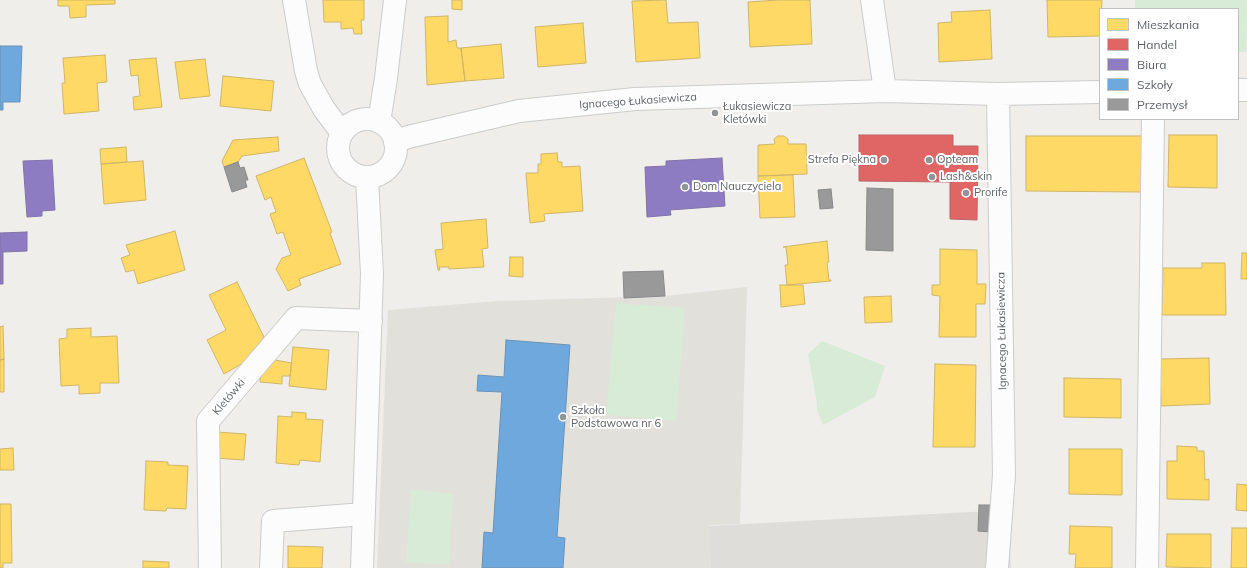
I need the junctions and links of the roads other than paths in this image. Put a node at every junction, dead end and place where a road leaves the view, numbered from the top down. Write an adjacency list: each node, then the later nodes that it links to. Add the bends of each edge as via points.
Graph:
1 (294, 0): 9 (street, via 310,84 327,115)
2 (395, 0): 8 (street)
3 (872, 0): 4 (street)
4 (885, 91): 6 (street, Ignacego Łukasiewicza); 10 (street, Ignacego Łukasiewicza, via 635,100 519,111)
5 (1099, 92): 6 (street, Ignacego Łukasiewicza)
6 (998, 94): 17 (street, Ignacego Łukasiewicza, via 1004,475)
7 (1153, 120): 18 (street)
8 (379, 122): 9 (street, via 362,119 347,126); 10 (street, via 386,126)
9 (342, 133): 11 (street, via 338,141 339,158 350,172)
10 (396, 142): 11 (street, via 395,157 387,170)
11 (367, 178): 12 (street, via 371,237)
12 (371, 321): 13 (street); 14 (street, Kletówki, via 296,318 208,421)
13 (364, 514): 15 (street, via 273,521); 16 (street)
14 (210, 568)
15 (271, 568)
16 (362, 568)
17 (997, 568)
18 (1147, 568)

